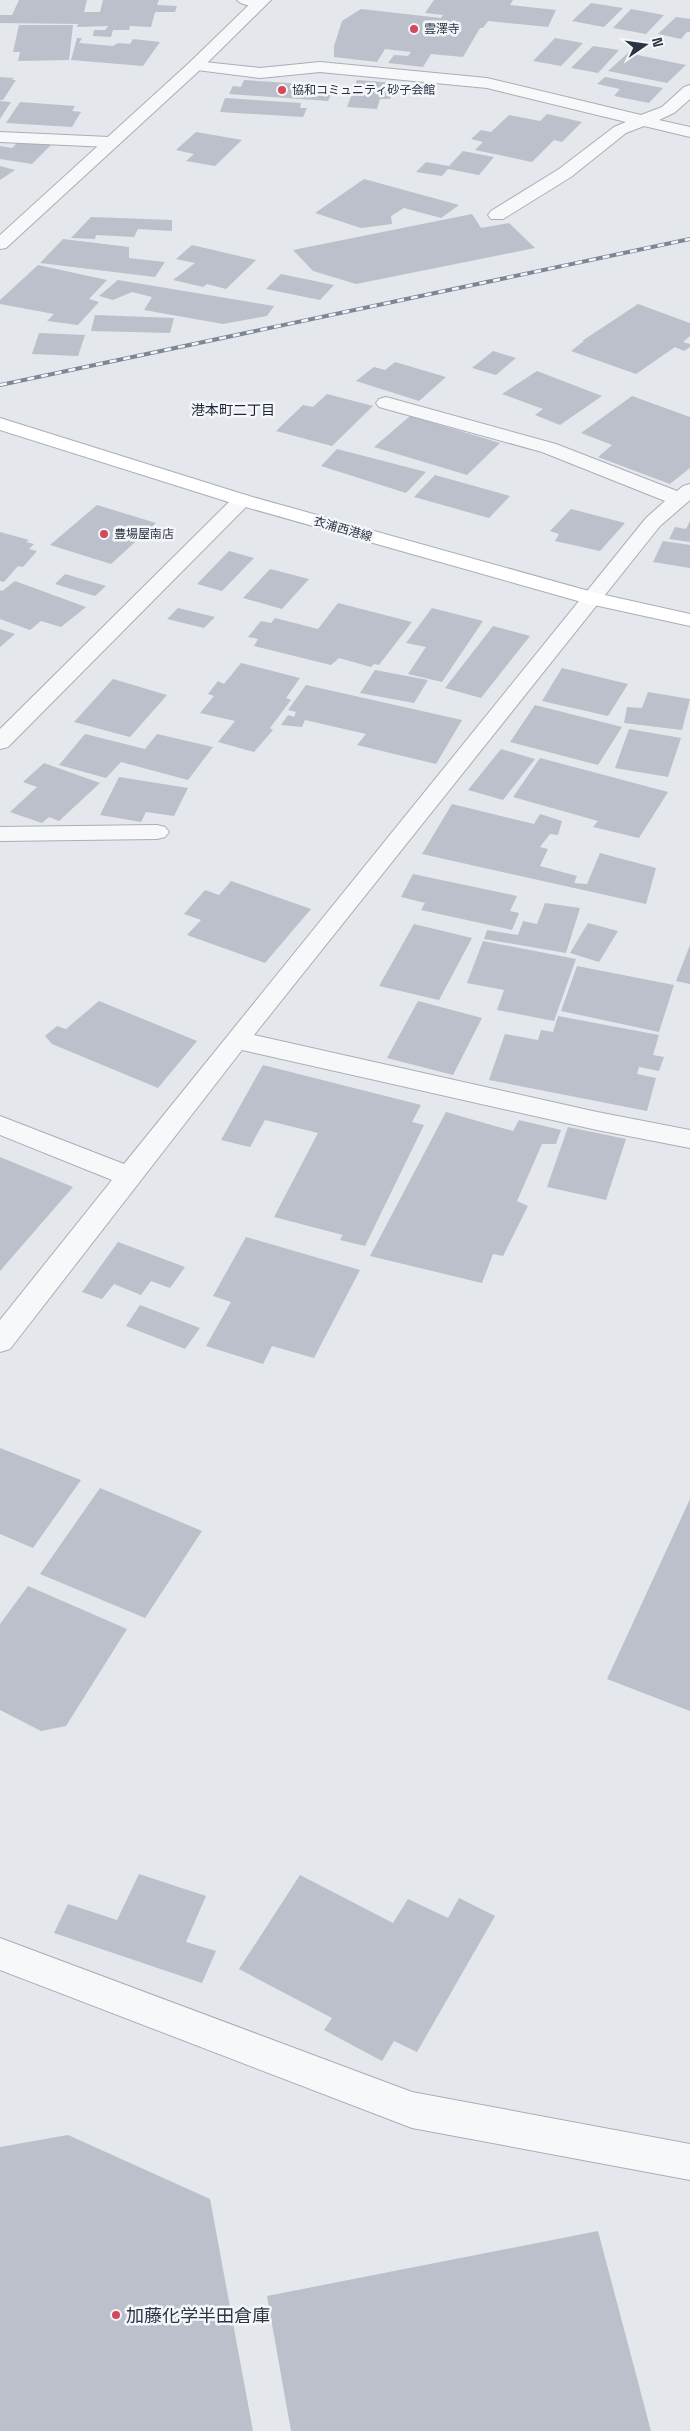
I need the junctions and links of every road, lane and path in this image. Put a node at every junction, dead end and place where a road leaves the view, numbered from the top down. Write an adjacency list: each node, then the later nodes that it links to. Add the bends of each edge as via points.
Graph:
1 (245, 0): 2 (street)
2 (262, 1): 3 (street)
3 (195, 66): 5 (street, via 260,73 320,67 487,83); 8 (street)
4 (690, 90): 5 (street, via 668,110)
5 (643, 121): 6 (street); 9 (street, via 620,130 565,173)
6 (690, 132)
7 (0, 137): 8 (street)
8 (109, 142): 10 (street)
9 (497, 215)
10 (0, 244)
11 (386, 403): 13 (street, via 549,448)
12 (0, 424): 14 (main road, 衣浦西港線)
13 (685, 494): 15 (street, via 653,522)
14 (242, 500): 15 (main road, 衣浦西港線); 17 (street)
15 (592, 599): 16 (main road, 衣浦西港線); 20 (street)
16 (690, 620)
17 (0, 742)
18 (157, 832): 19 (street)
19 (0, 834)
20 (236, 1040): 22 (street); 23 (street)
21 (0, 1125): 23 (street)
22 (690, 1139)
23 (129, 1176): 24 (street)
24 (0, 1341)
25 (0, 1954): 26 (street, via 412,2110)
26 (690, 2162)

